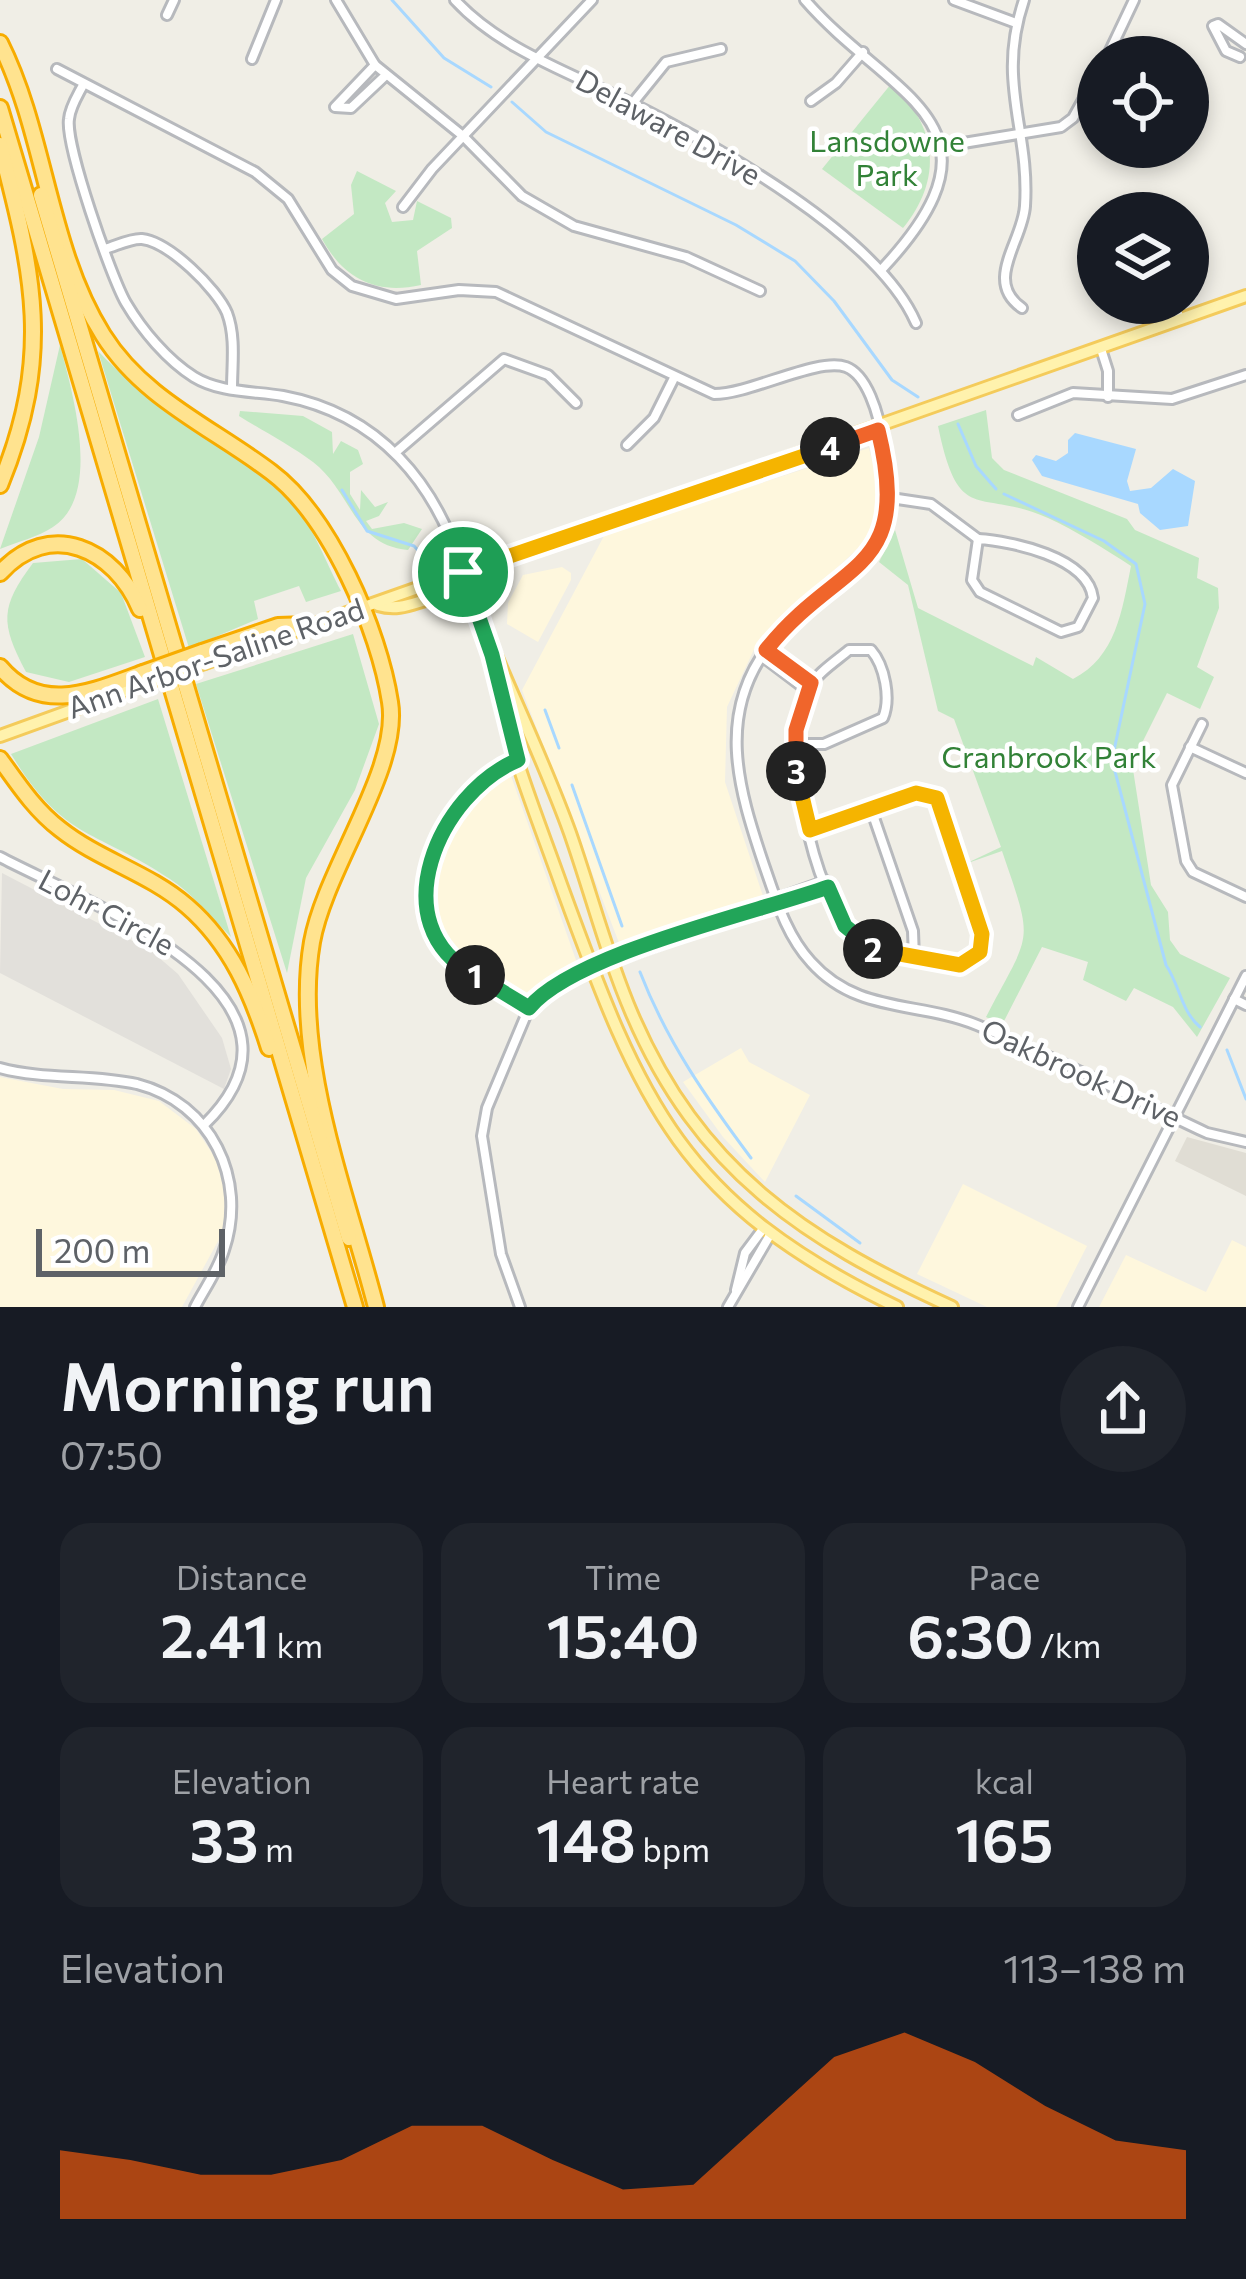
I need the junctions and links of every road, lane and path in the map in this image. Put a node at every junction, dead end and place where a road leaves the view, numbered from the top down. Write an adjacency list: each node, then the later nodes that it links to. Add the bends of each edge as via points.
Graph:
1 (174, 0): 10 (street)
2 (275, 0): 19 (street)
3 (336, 0): 20 (street)
4 (455, 0): 17 (street, Delaware Drive)
5 (592, 0): 17 (street)
6 (805, 0): 16 (street)
7 (954, 0): 11 (street)
8 (1024, 0): 11 (street)
9 (1134, 0): 12 (street)
10 (167, 14)
11 (1016, 23): 29 (street, via 1010,77)
12 (1117, 36)
13 (0, 43): 57 (highway, via 81,290 106,341 154,392 298,496)
14 (1246, 45): 14 (street, via 1218,24 1213,26 1239,60)
15 (721, 49): 25 (street, via 666,62)
16 (863, 52): 24 (street); 31 (street, via 924,106)
17 (536, 57): 25 (street, Delaware Drive); 28 (street)
18 (0, 58): 106 (highway)
19 (252, 59)
20 (375, 64): 22 (street); 22 (street, via 335,107 351,108)
21 (57, 69): 23 (street)
22 (386, 76): 28 (street)
23 (83, 85): 33 (street, via 70,132); 43 (street, via 270,183 352,286 396,299 492,291)
24 (811, 101)
25 (632, 104): 34 (street, Delaware Drive, via 759,176)
26 (0, 108): 59 (highway)
27 (1077, 112): 29 (street, via 1061,127)
28 (464, 136): 32 (street); 35 (street, via 547,213 686,257)
29 (1018, 136): 31 (street); 37 (street, via 1024,217 1003,278)
30 (0, 145): 51 (highway, via 31,266 37,336 32,391)
31 (939, 147): 34 (street, via 936,194)
32 (404, 207)
33 (105, 249): 44 (street, via 124,300 174,362); 44 (street, via 141,239 156,244 214,295 230,328)
34 (883, 268): 39 (street, Delaware Drive)
35 (760, 292)
36 (1246, 296): 38 (main road, Ann Arbor-Saline Road)
37 (1022, 308)
38 (1209, 310)
39 (916, 323)
40 (1170, 324): 41 (main road, Ann Arbor-Saline Road)
41 (1101, 349): 45 (street); 48 (main road, Ann Arbor-Saline Road)
42 (1246, 375): 45 (street, via 1172,399)
43 (674, 378): 48 (street, via 714,394 745,393 842,365 862,381); 49 (street, via 654,418)
44 (232, 388): 50 (street, via 322,406)
45 (1108, 397): 47 (street, via 1073,393)
46 (576, 403): 50 (street, via 548,375 504,359)
47 (1018, 415)
48 (878, 430): 52 (street); 54 (main road, Ann Arbor-Saline Road)
49 (627, 445)
50 (396, 452): 54 (street, via 438,503)
51 (0, 485)
52 (891, 498): 53 (street, via 931,504); 60 (street, via 868,558)
53 (978, 539): 53 (street, via 1041,553 1080,574 1093,598 1078,627 1061,632 976,588)
54 (463, 572): 56 (main road); 57 (main road, Ann Arbor-Saline Road)
55 (0, 574): 59 (highway, via 37,547 92,550 127,580)
56 (475, 604): 57 (main road, via 446,594 391,609); 61 (main road)
57 (368, 606): 58 (main road, Ann Arbor-Saline Road); 106 (highway, via 391,733 317,916 307,1015)
58 (308, 626): 63 (highway, bridge, via 278,626)
59 (160, 648): 98 (highway)
60 (764, 653): 64 (street); 82 (street, Oakbrook Drive, via 744,692 736,777)
61 (492, 655): 67 (main road); 74 (main road)
62 (0, 667): 63 (highway, via 22,687 64,698)
63 (145, 678): 66 (main road, Ann Arbor-Saline Road)
64 (809, 687): 68 (street); 68 (street, via 849,650 867,647 879,661 886,713 876,725 830,741)
65 (1202, 724): 69 (street)
66 (0, 736)
67 (512, 740): 71 (main road); 74 (main road, via 529,741)
68 (795, 744): 77 (street)
69 (1190, 747): 72 (street); 81 (street, via 1171,793 1188,868)
70 (0, 759): 98 (highway, via 60,830 161,887 218,938 251,996)
71 (518, 760): 73 (main road); 90 (street, via 484,776 462,800 430,863 425,904 445,954)
72 (1246, 773)
73 (524, 777): 76 (main road, via 549,835 559,839); 79 (main road)
74 (560, 809): 76 (main road)
75 (871, 809): 77 (street); 84 (street, via 913,931); 84 (street, via 923,792 937,798 982,934 980,952 968,963)
76 (568, 828): 83 (main road)
77 (810, 830): 80 (street)
78 (0, 856): 95 (street, Lohr Circle, via 202,970 230,1011 243,1058 237,1088)
79 (557, 873): 83 (main road, via 563,865 575,868); 86 (main road)
80 (827, 884): 82 (street); 84 (street, via 860,942)
81 (1246, 897)
82 (777, 902): 85 (street); 94 (street, Oakbrook Drive, via 802,952 846,991 975,1024)
83 (600, 926): 85 (main road)
84 (914, 958)
85 (614, 960): 86 (street); 93 (main road)
86 (590, 969): 90 (street, via 549,988); 91 (main road)
87 (1246, 976): 88 (street)
88 (1239, 996): 89 (street); 94 (street)
89 (1246, 1005)
90 (529, 1008): 107 (street, via 482,1136 501,1254)
91 (611, 1022): 93 (main road, via 649,1088); 96 (main road)
92 (0, 1068): 95 (street, via 134,1084 165,1095)
93 (666, 1084): 99 (main road)
94 (1174, 1118): 97 (street, Oakbrook Drive); 112 (street)
95 (204, 1125): 104 (street, via 222,1154 232,1204 226,1246)
96 (666, 1125): 99 (main road, via 682,1119); 100 (main road, via 714,1184)
97 (1246, 1142)
98 (314, 1168): 105 (highway)
99 (733, 1171): 101 (main road)
100 (770, 1234): 101 (main road, via 841,1273 850,1268); 103 (main road); 108 (street, via 745,1252)
101 (848, 1257): 102 (main road)
102 (878, 1273): 103 (main road); 111 (main road)
103 (894, 1305)
104 (195, 1307)
105 (355, 1307)
106 (373, 1307)
107 (520, 1307)
108 (728, 1307)
109 (917, 1307): 110 (main road)
110 (940, 1307)
111 (952, 1307)
112 (1078, 1307)

